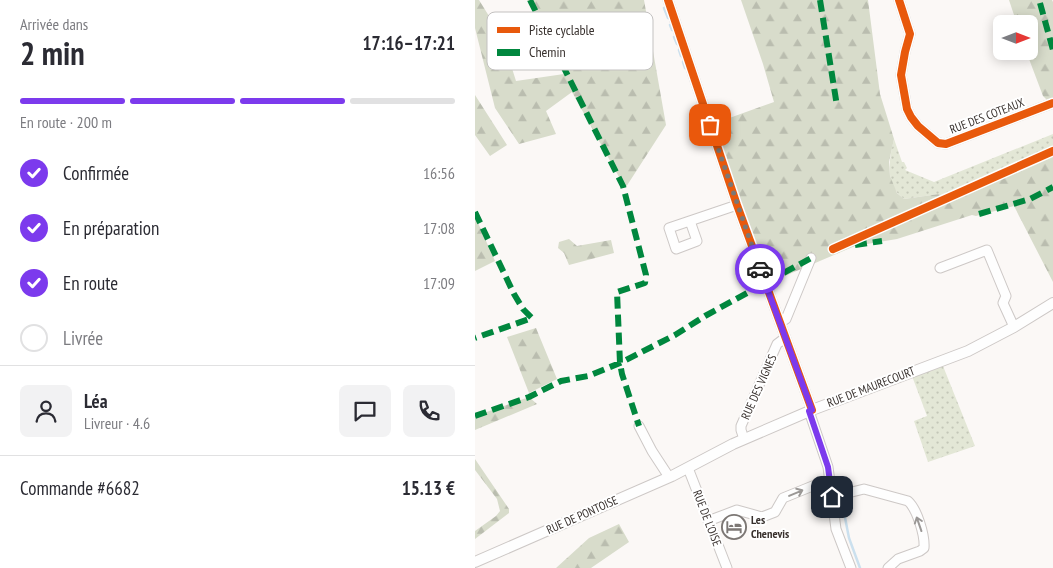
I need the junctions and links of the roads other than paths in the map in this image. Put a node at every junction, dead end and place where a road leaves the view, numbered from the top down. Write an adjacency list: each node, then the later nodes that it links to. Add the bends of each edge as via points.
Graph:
1 (668, 0): 4 (street)
2 (899, 0): 3 (street, RUE DES COTEAUX, via 910,34 901,75 907,109 915,124 938,143 948,144)
3 (1053, 103)
4 (737, 205): 5 (street); 9 (street)
5 (690, 221)
6 (811, 258): 9 (street, via 786,319)
7 (940, 268): 10 (street, via 987,250 1006,296 1003,303)
8 (1053, 303): 10 (main road, RUE DE MAURECOURT)
9 (780, 323): 11 (street)
10 (1014, 327): 12 (main road, RUE DE MAURECOURT, via 959,355)
11 (785, 338): 12 (street); 14 (street, RUE DES VIGNES, via 777,344 741,426)
12 (811, 410): 14 (main road, RUE DE MAURECOURT); 17 (street)
13 (639, 426): 16 (street)
14 (744, 439): 15 (main road, RUE DE MAURECOURT)
15 (688, 468): 16 (main road, RUE DE PONTOISE); 19 (street, RUE DE L'OISE)
16 (669, 477): 20 (main road, RUE DE PONTOISE)
17 (831, 484): 18 (street); 19 (street, one-way to 17, via 737,510 762,517 775,512 783,498 815,485)
18 (832, 497): 22 (street, via 837,529); 23 (street, one-way to 18, via 898,559 924,548 925,540 913,505 864,489)
19 (709, 521): 21 (street, RUE DE L'OISE)
20 (475, 562)
21 (727, 568)
22 (851, 568)
23 (888, 568)

